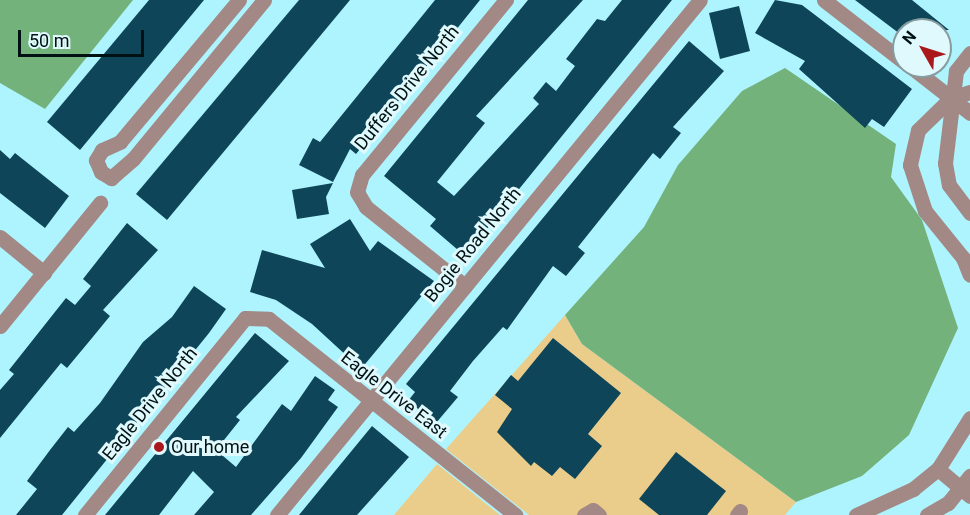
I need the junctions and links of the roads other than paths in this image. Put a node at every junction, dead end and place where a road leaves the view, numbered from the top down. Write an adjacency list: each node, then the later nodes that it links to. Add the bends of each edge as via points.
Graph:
1 (239, 0): 2 (street, via 120,142 102,150 96,160 101,172 111,178 133,159)
2 (264, 0)
3 (506, 0): 17 (street, Duffers Drive North, via 362,175 357,192 366,207)
4 (700, 0): 17 (street, Bogie Road North)
5 (824, 0): 6 (street)
6 (892, 53)
7 (970, 53): 10 (street, via 956,71)
8 (925, 78): 10 (street)
9 (970, 92): 10 (street)
10 (951, 98): 11 (street); 13 (street, via 945,164 949,185); 16 (street, via 918,130 910,165 925,210 963,258)
11 (970, 113)
12 (100, 203): 15 (street)
13 (970, 213)
14 (0, 237): 15 (street)
15 (44, 273): 19 (street)
16 (970, 275)
17 (465, 286): 20 (street, Bogie Road North)
18 (244, 318): 20 (street, Eagle Drive East, via 269,319); 25 (street, Eagle Drive North)
19 (0, 326)
20 (371, 402): 26 (street, Bogie Road North); 27 (street, Eagle Drive East)
21 (970, 418): 22 (street)
22 (938, 469): 24 (street); 30 (street, via 913,489)
23 (970, 476): 24 (street)
24 (966, 493): 31 (street)
25 (85, 515)
26 (277, 515)
27 (515, 515)
28 (584, 515): 29 (street, via 593,510)
29 (599, 515)
30 (856, 515)
31 (927, 515)

